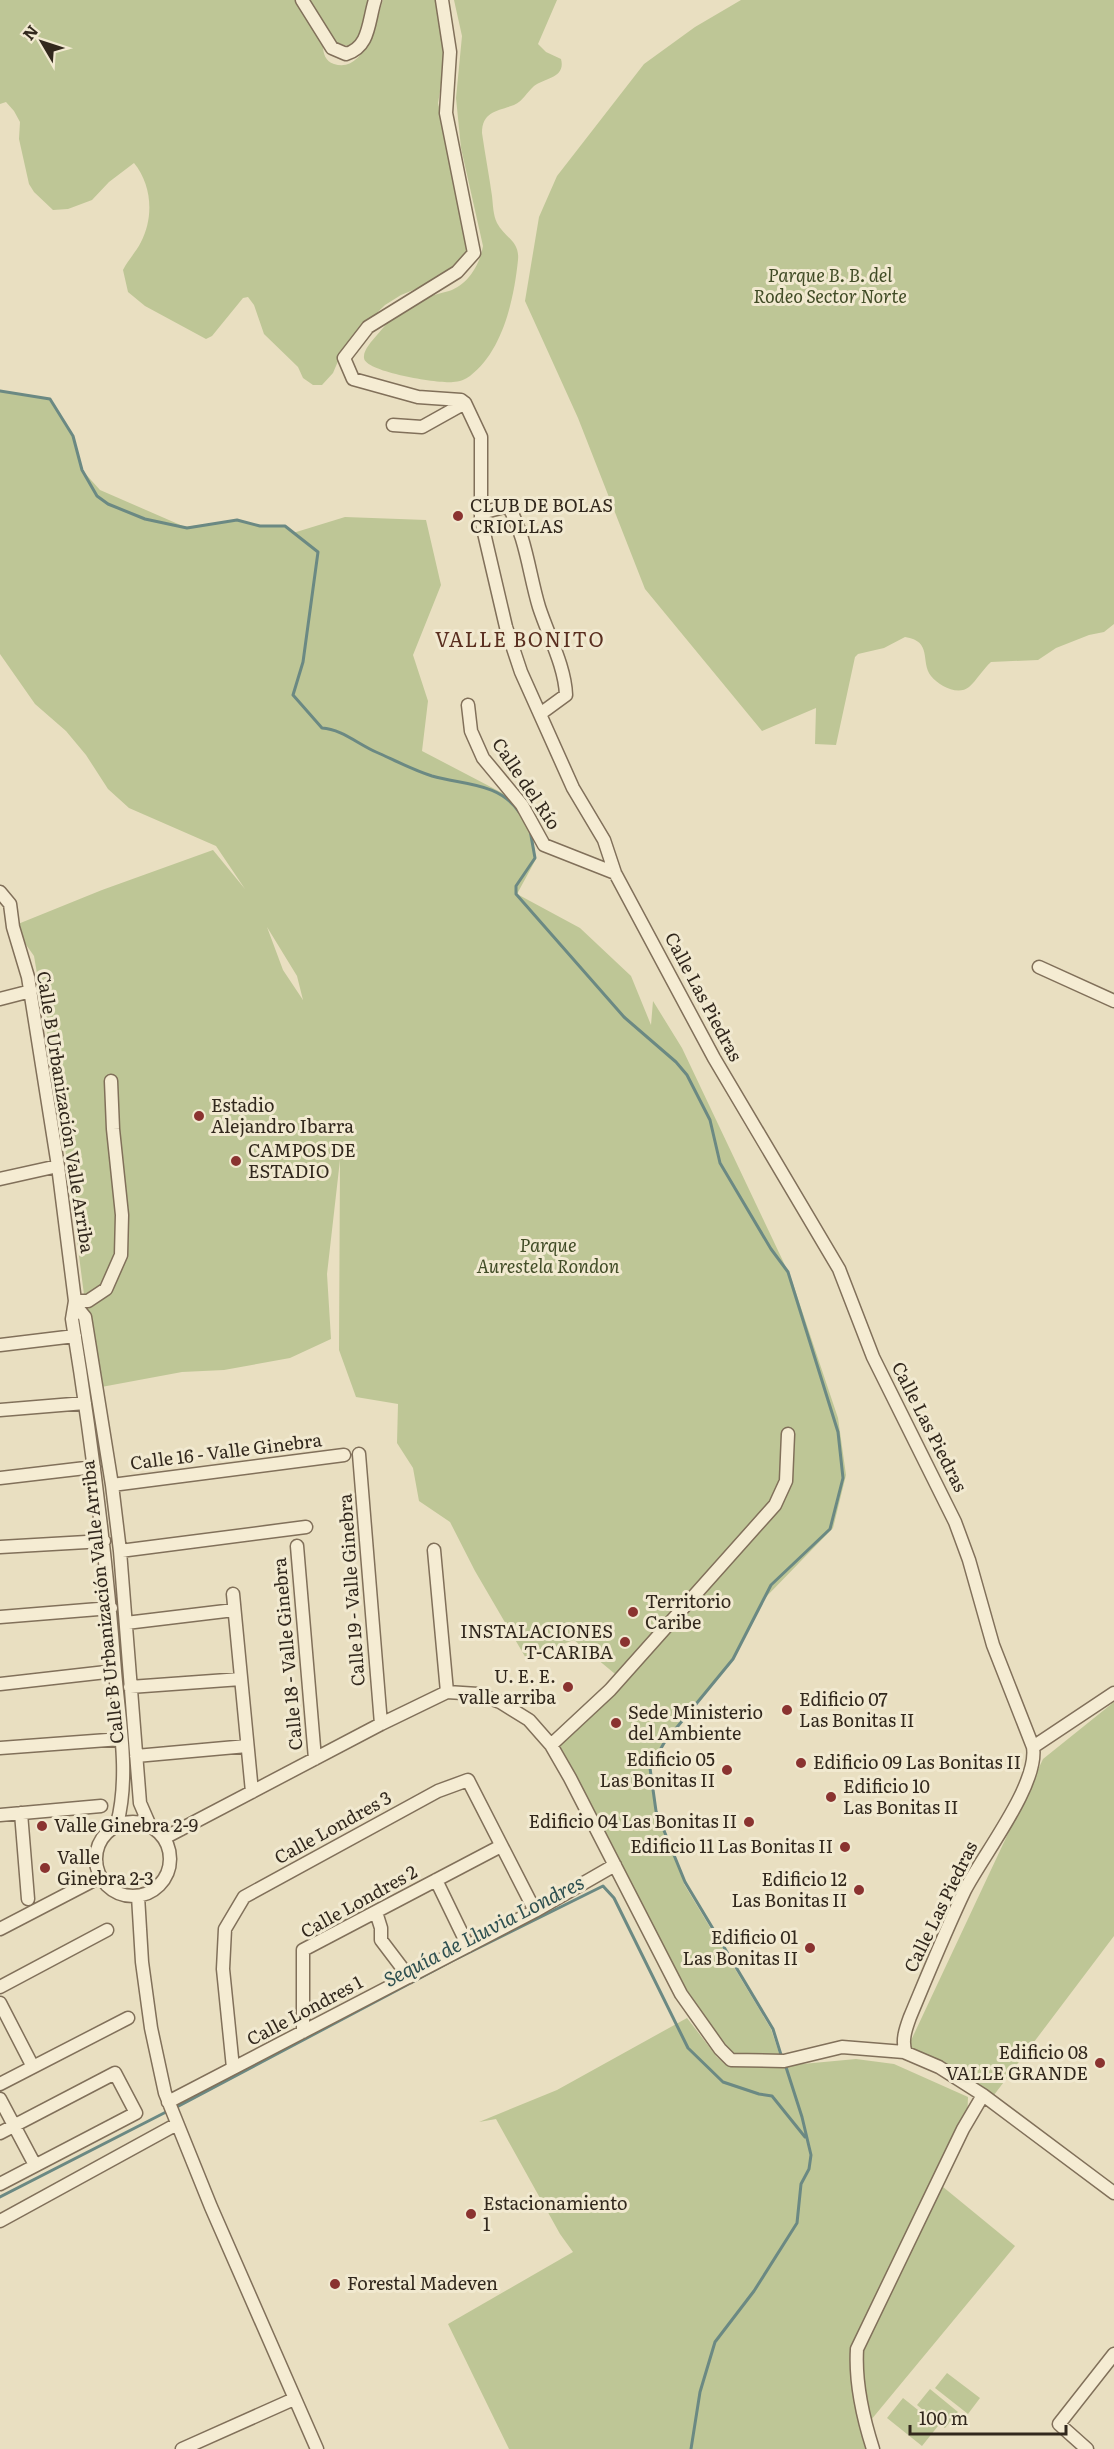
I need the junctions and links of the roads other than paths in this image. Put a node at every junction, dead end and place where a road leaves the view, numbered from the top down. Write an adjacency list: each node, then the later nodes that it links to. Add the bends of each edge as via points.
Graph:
1 (302, 0): 2 (street, via 332,48 346,54 357,51 366,39)
2 (375, 0)
3 (442, 0): 4 (street, via 450,52 446,113 474,253 457,272 368,327 344,358 353,379 418,396)
4 (465, 403): 5 (street, via 422,427); 6 (street, Calle Las Piedras, via 481,437)
5 (393, 425)
6 (481, 513): 8 (street, Calle Las Piedras, via 506,627); 8 (street, via 508,506 518,524 540,609 566,678 566,695)
7 (468, 705): 9 (street, Calle del Río, via 471,731 483,758 522,805 544,844)
8 (540, 714): 9 (street, Calle Las Piedras, via 573,788 604,840)
9 (615, 873): 50 (street, Calle Las Piedras, via 723,1073 839,1270 873,1357 955,1522 993,1645)
10 (0, 892): 12 (street, Calle B Urbanización Valle Arriba, via 10,904)
11 (1039, 968): 14 (street)
12 (31, 991): 13 (street); 16 (street, Calle B Urbanización Valle Arriba)
13 (1, 997)
14 (1114, 1001)
15 (111, 1081): 18 (street, via 122,1215 121,1255 105,1289 88,1301)
16 (58, 1166): 17 (street); 18 (street, Calle B Urbanización Valle Arriba)
17 (0, 1179)
18 (76, 1303): 19 (street, Calle B Urbanización Valle Arriba, via 72,1319); 28 (street, Calle B Urbanización Valle Arriba, via 85,1317)
19 (75, 1336): 20 (street); 21 (street, Calle B Urbanización Valle Arriba)
20 (0, 1345)
21 (84, 1403): 22 (street); 26 (street, Calle B Urbanización Valle Arriba)
22 (0, 1410)
23 (788, 1434): 48 (street, via 786,1481 775,1505 610,1690)
24 (359, 1454): 46 (street, Calle 19 - Valle Ginebra)
25 (344, 1455): 28 (street, Calle 16 - Valle Ginebra)
26 (94, 1467): 27 (street); 30 (street, Calle B Urbanización Valle Arriba)
27 (0, 1478)
28 (112, 1485): 34 (street, Calle B Urbanización Valle Arriba)
29 (306, 1527): 34 (street)
30 (104, 1541): 32 (street); 36 (street, Calle B Urbanización Valle Arriba)
31 (297, 1546): 53 (street, Calle 18 - Valle Ginebra)
32 (0, 1547)
33 (434, 1550): 44 (street)
34 (120, 1551): 39 (street, Calle B Urbanización Valle Arriba)
35 (233, 1594): 37 (street)
36 (111, 1608): 38 (street); 40 (street, Calle B Urbanización Valle Arriba)
37 (234, 1610): 39 (street); 41 (street)
38 (0, 1617)
39 (126, 1623): 43 (street, Calle B Urbanización Valle Arriba)
40 (115, 1671): 42 (street); 47 (street, Calle B Urbanización Valle Arriba)
41 (241, 1679): 43 (street); 49 (street)
42 (0, 1684)
43 (130, 1688): 52 (street, Calle B Urbanización Valle Arriba)
44 (447, 1692): 46 (street); 48 (street, via 478,1694 500,1702 529,1720)
45 (1114, 1693): 50 (street)
46 (381, 1724): 53 (street)
47 (121, 1738): 51 (street); 58 (street, Calle B Urbanización Valle Arriba, via 123,1803)
48 (551, 1745): 62 (street)
49 (247, 1746): 52 (street); 54 (street)
50 (1033, 1747): 77 (street, Calle Las Piedras, via 1035,1758 1021,1794 967,1887 910,2017 905,2032)
51 (0, 1748)
52 (136, 1756): 59 (street, Calle B Urbanización Valle Arriba, via 140,1803)
53 (315, 1759): 54 (street)
54 (252, 1792): 60 (street)
55 (101, 1806): 56 (street)
56 (21, 1814): 57 (street); 66 (street)
57 (0, 1815)
58 (117, 1824): 59 (street, via 136,1821); 63 (street, via 107,1831 96,1853)
59 (150, 1826): 60 (street)
60 (164, 1838): 65 (street, via 170,1850 167,1875 150,1893)
61 (501, 1846): 64 (street, Calle Londres 2); 67 (street, Calle Londres 3); 79 (street, Calle Londres 3, via 468,1780 438,1791 244,1897 225,1929 223,1969)
62 (615, 1865): 67 (street, Calle Londres 1); 77 (street, via 681,1994 731,2060 784,2061 842,2047)
63 (100, 1877): 65 (street, via 106,1886 127,1898); 69 (street)
64 (436, 1880): 68 (street, Calle Londres 2); 71 (street)
65 (138, 1896): 83 (street, via 141,1959 151,2028)
66 (28, 1899)
67 (535, 1911): 71 (street, Calle Londres 1)
68 (376, 1912): 72 (street, via 381,1940); 76 (street, Calle Londres 2, via 303,1950)
69 (0, 1929)
70 (107, 1930): 73 (street)
71 (468, 1946): 72 (street, Calle Londres 1)
72 (409, 1977): 76 (street, Calle Londres 1)
73 (0, 1987)
74 (0, 2003): 78 (street)
75 (128, 2018): 78 (street)
76 (303, 2032): 79 (street, Calle Londres 1)
77 (906, 2053): 81 (street, via 939,2067)
78 (33, 2067): 80 (street)
79 (233, 2068): 83 (street, Calle Londres 1)
80 (0, 2084)
81 (983, 2095): 89 (street); 95 (street, via 857,2349 856,2364)
82 (0, 2099): 85 (street)
83 (168, 2102): 84 (street)
84 (177, 2124): 90 (street); 92 (street)
85 (14, 2126): 86 (street); 87 (street); 87 (street, via 115,2073 136,2113)
86 (0, 2133)
87 (34, 2165): 88 (street)
88 (0, 2184)
89 (1114, 2193)
90 (0, 2221)
91 (1114, 2354): 96 (street, via 1059,2424)
92 (294, 2399): 93 (street); 94 (street)
93 (182, 2449)
94 (317, 2449)
95 (873, 2449)
96 (1087, 2449)

